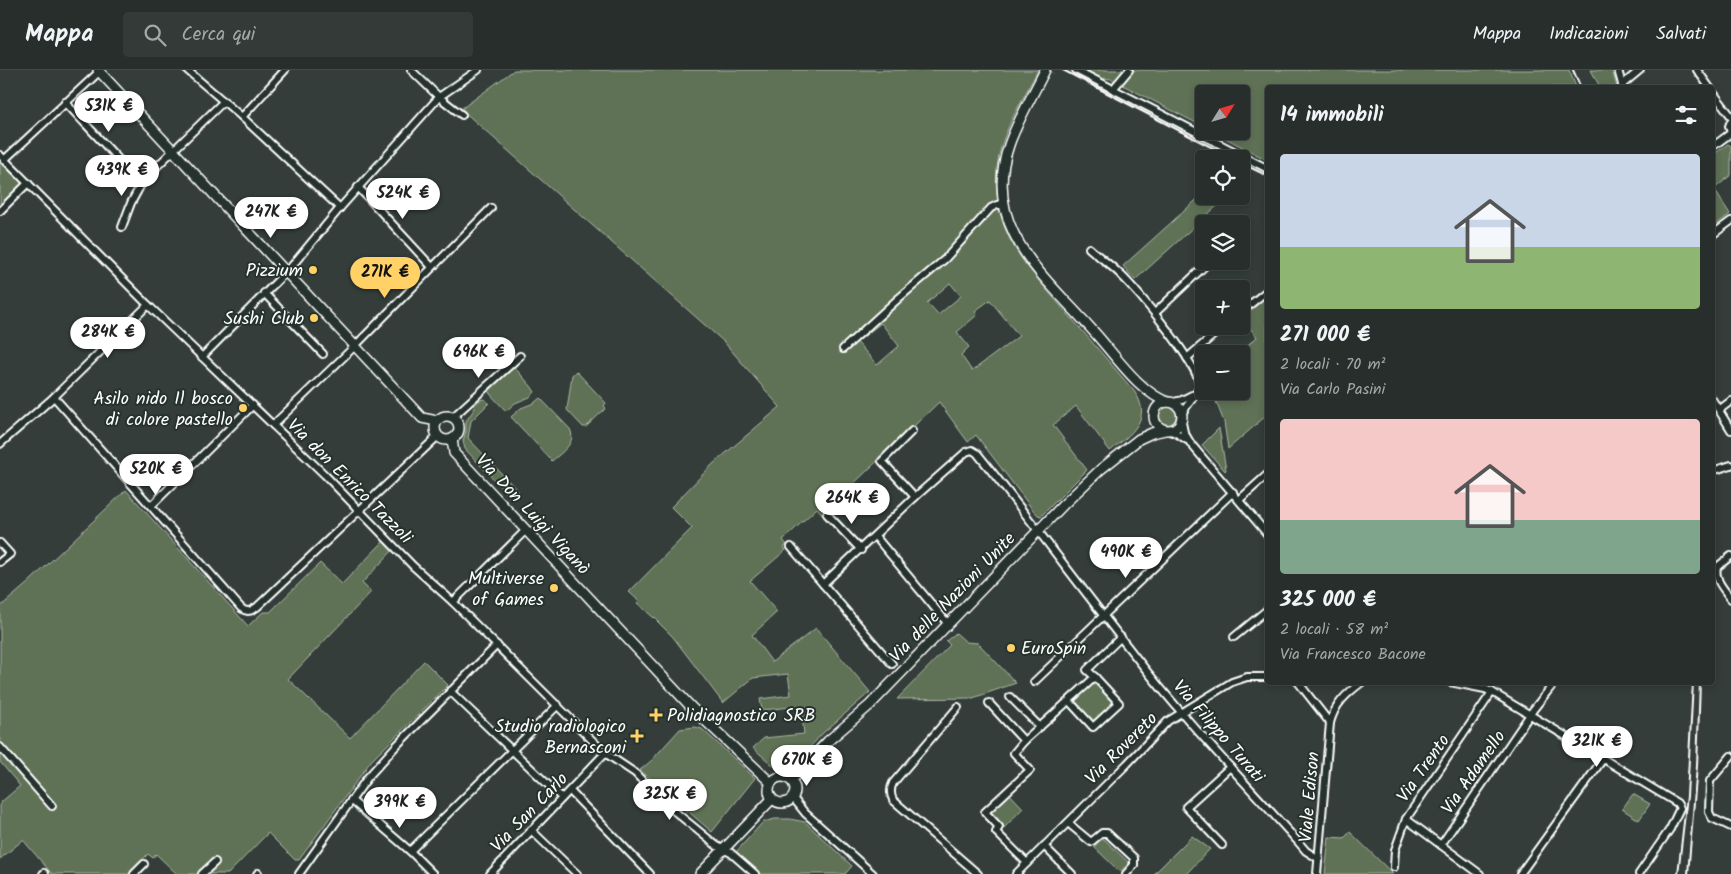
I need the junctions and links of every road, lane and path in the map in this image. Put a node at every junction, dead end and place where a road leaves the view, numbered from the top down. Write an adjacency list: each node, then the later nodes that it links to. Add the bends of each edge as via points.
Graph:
1 (187, 70): 18 (street)
2 (285, 70): 22 (street)
3 (411, 70): 17 (street)
4 (478, 70): 17 (street)
5 (1048, 70): 32 (street, via 1009,146 1004,164); 47 (street, via 1012,153 1009,202 1025,246)
6 (1076, 70): 15 (street)
7 (1129, 70): 15 (street)
8 (1618, 70): 12 (street)
9 (1640, 70): 13 (street)
10 (1697, 70): 14 (street)
11 (99, 71): 19 (street); 26 (street)
12 (1623, 85)
13 (1624, 85)
14 (1708, 85)
15 (1113, 89): 28 (street)
16 (1715, 95): 21 (street)
17 (439, 97): 20 (street); 31 (street)
18 (224, 101): 22 (street); 26 (street)
19 (65, 102): 27 (street); 29 (street, via 136,178)
20 (462, 115)
21 (1731, 116)
22 (242, 117): 33 (street)
23 (1731, 121): 24 (street)
24 (1731, 133): 25 (street)
25 (1715, 145)
26 (173, 151): 29 (street); 42 (street)
27 (2, 158): 30 (street, Via don Enrico Tazzoli)
28 (1265, 167)
29 (144, 179): 37 (street)
30 (28, 183): 35 (street); 45 (street, Via don Enrico Tazzoli)
31 (358, 187): 33 (street); 40 (street)
32 (1005, 205): 47 (street, via 1020,247); 51 (street, via 991,208 945,258)
33 (340, 208): 42 (street)
34 (490, 208): 40 (street)
35 (0, 211)
36 (1730, 225): 38 (street)
37 (122, 227)
38 (1715, 233)
39 (1089, 248): 48 (street, via 1120,274)
40 (432, 267): 50 (street)
41 (1200, 270): 48 (street)
42 (286, 272): 44 (street); 50 (street)
43 (1265, 292): 46 (street)
44 (264, 293): 52 (street); 54 (street)
45 (148, 305): 54 (street, Via don Enrico Tazzoli); 60 (street)
46 (1250, 305)
47 (1076, 312): 57 (street)
48 (1155, 313): 55 (street)
49 (1214, 335): 55 (street)
50 (355, 346): 69 (street, via 422,418); 70 (street)
51 (843, 349)
52 (322, 354)
53 (520, 356): 66 (street)
54 (202, 357): 64 (street, Via don Enrico Tazzoli)
55 (1187, 358): 56 (street)
56 (1195, 373)
57 (1139, 383): 62 (street, via 1153,396); 67 (street, via 1151,404)
58 (1195, 394): 62 (street)
59 (1195, 395): 68 (street)
60 (54, 398): 77 (street); 85 (street)
61 (1731, 401): 65 (street)
62 (1169, 403): 67 (street, via 1159,406); 68 (street, via 1177,406)
63 (1715, 404): 65 (street)
64 (252, 405): 70 (street, Via don Enrico Tazzoli); 85 (street)
65 (1719, 410): 72 (street)
66 (453, 417): 69 (street, via 446,416); 75 (street, Via Don Luigi Viganò, via 459,428)
67 (1154, 417): 71 (street, via 1157,425); 76 (street)
68 (1181, 417): 71 (street, via 1176,427); 78 (street)
69 (436, 421): 74 (street, via 434,429)
70 (273, 425): 86 (street, Via don Enrico Tazzoli)
71 (1166, 430): 76 (street); 78 (street)
72 (1731, 430)
73 (912, 431): 83 (street, via 882,461)
74 (438, 436): 75 (street); 86 (street)
75 (452, 439): 88 (street, Via Don Luigi Viganò, via 454,453)
76 (1139, 439): 89 (street, Via delle Nazioni Unite, via 1101,469)
77 (0, 444)
78 (1191, 444): 82 (street)
79 (1731, 465): 80 (street)
80 (1715, 470)
81 (1265, 477): 84 (street)
82 (1233, 492): 84 (street); 101 (street)
83 (915, 497): 89 (street, Via Filippo Turati, via 972,450); 91 (street)
84 (1239, 500): 90 (street)
85 (151, 506): 86 (street, via 245,611 251,611)
86 (358, 511): 99 (street, Via don Enrico Tazzoli)
87 (827, 514): 94 (street)
88 (526, 530): 99 (street); 133 (street, Via Don Luigi Viganò, via 692,708)
89 (1039, 531): 101 (street, Via Filippo Turati); 102 (street, Via delle Nazioni Unite)
90 (1265, 531)
91 (876, 536): 94 (street); 102 (street)
92 (0, 543): 96 (street, via 10,554)
93 (791, 547): 97 (street)
94 (861, 550): 97 (street)
95 (1731, 556): 98 (street, via 1716,571 1716,579)
96 (0, 562)
97 (823, 584): 106 (street)
98 (1731, 600)
99 (453, 602): 105 (street, Via don Enrico Tazzoli)
100 (1265, 611): 104 (street)
101 (1104, 615): 103 (street, Via Filippo Turati); 109 (street)
102 (948, 624): 132 (street, Via delle Nazioni Unite)
103 (1121, 637): 108 (street, via 1087,670); 121 (street, Via Filippo Turati)
104 (1234, 637)
105 (497, 646): 114 (street); 119 (street, Via don Enrico Tazzoli)
106 (892, 664)
107 (1265, 676): 121 (street, Via Rovereto, via 1232,682)
108 (1095, 677): 117 (street); 117 (street, via 1119,703 1093,727)
109 (1034, 682)
110 (1300, 685): 123 (street)
111 (1358, 685): 123 (street, via 1338,703)
112 (1465, 685): 115 (street)
113 (1553, 685): 122 (street, Via Adamello)
114 (450, 691): 127 (street); 138 (street, via 396,746)
115 (1492, 692): 122 (street); 140 (street, Via Trento)
116 (1010, 697): 124 (street)
117 (1069, 701): 124 (street)
118 (989, 703): 125 (street)
119 (558, 705): 127 (street); 128 (street, Via don Enrico Tazzoli)
120 (958, 707): 164 (street, via 892,783 891,795)
121 (1182, 712): 131 (street, Via Filippo Turati); 141 (street, Via Rovereto, via 1168,721)
122 (1530, 716): 130 (street); 144 (street, Via Adamello)
123 (1330, 723): 149 (street, Viale Edison)
124 (1040, 727): 125 (street)
125 (1024, 741): 151 (street, via 1014,753 1030,770 985,812 999,827 996,832)
126 (0, 746): 139 (street)
127 (511, 750): 135 (street); 148 (street)
128 (605, 753): 134 (street, Via San Carlo); 147 (street, via 634,773)
129 (1731, 756): 142 (street, via 1710,781 1709,812 1714,819)
130 (1602, 759): 170 (street); 171 (street, via 1677,803 1680,808)
131 (1230, 767): 146 (street, via 1186,807); 149 (street, Via Filippo Turati, via 1306,851)
132 (791, 780): 133 (street, via 782,776); 136 (street, via 795,789)
133 (770, 782): 137 (street, via 768,791)
134 (570, 790): 135 (street, Via San Carlo); 160 (street)
135 (562, 798): 143 (street, Via San Carlo)
136 (793, 798): 137 (street, via 785,803); 163 (street)
137 (772, 799): 147 (street)
138 (351, 800): 148 (street); 154 (street)
139 (52, 806)
140 (1406, 819): 144 (street); 153 (street, Via Trento, via 1395,850)
141 (1068, 823): 145 (street, Via Rovereto); 167 (street, via 1091,842 1107,833 1134,858 1134,864)
142 (1731, 827)
143 (531, 830): 158 (street, Via San Carlo); 159 (street)
144 (1440, 845): 169 (street)
145 (1044, 846): 151 (street, Via Rovereto); 166 (street)
146 (1222, 846)
147 (722, 850): 161 (street); 162 (street, via 731,853)
148 (410, 851): 157 (street)
149 (1319, 859): 168 (street, Viale Edison)
150 (215, 862): 156 (street)
151 (1027, 863): 165 (street, Via Rovereto)
152 (144, 864): 155 (street)
153 (1394, 867)
154 (301, 873)
155 (134, 874)
156 (202, 874)
157 (433, 874)
158 (490, 874)
159 (577, 874)
160 (650, 874)
161 (700, 874)
162 (754, 874)
163 (872, 874)
164 (978, 874)
165 (1016, 874)
166 (1072, 874)
167 (1126, 874)
168 (1317, 874)
169 (1480, 874)
170 (1520, 874)
171 (1638, 874)

